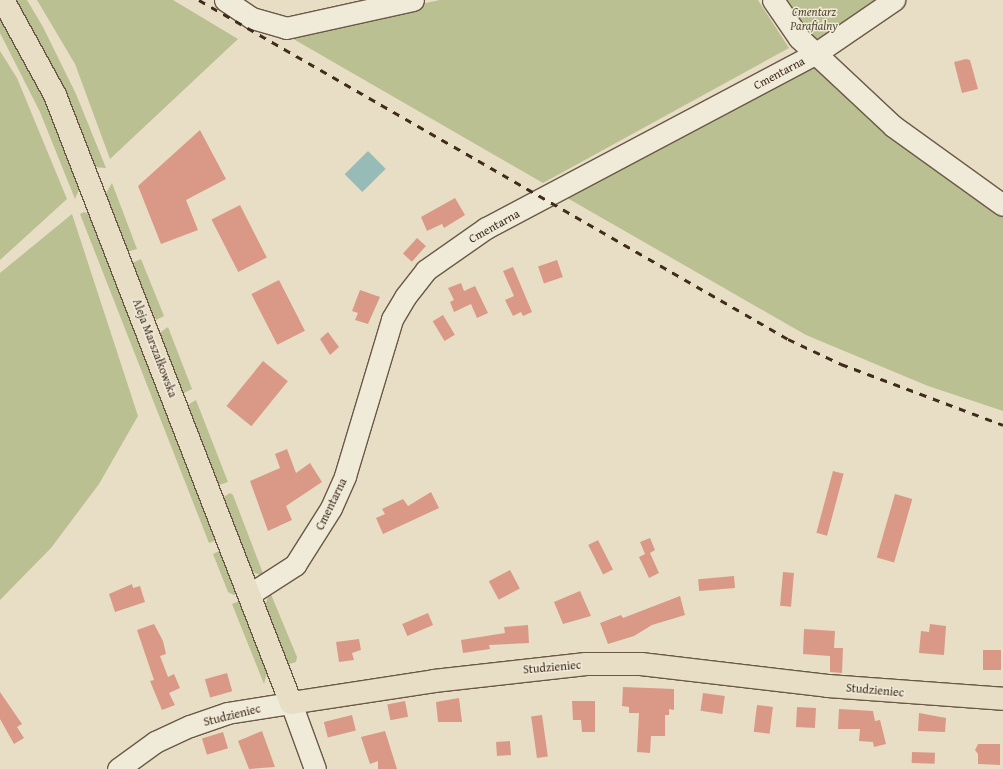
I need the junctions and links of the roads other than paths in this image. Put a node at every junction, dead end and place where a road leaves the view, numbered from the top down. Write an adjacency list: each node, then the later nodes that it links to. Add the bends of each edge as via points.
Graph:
1 (3, 0): 8 (main road, Aleja Marszałkowska, via 55,95)
2 (225, 0): 3 (street, via 252,18 286,28)
3 (414, 0)
4 (773, 0): 6 (street, via 799,38)
5 (894, 0): 6 (street, Cmentarna)
6 (815, 54): 7 (street, via 893,126); 8 (street, Cmentarna, via 486,228 426,270 404,297 392,319 345,476 330,508 295,566)
7 (1003, 205)
8 (250, 594): 10 (main road, Aleja Marszałkowska)
9 (1003, 699): 10 (main road, Studzieniec, via 828,686 641,664 586,664 434,681)
10 (291, 703): 11 (street, Studzieniec, via 227,713 190,726 155,742); 12 (street)
11 (118, 769)
12 (315, 769)

